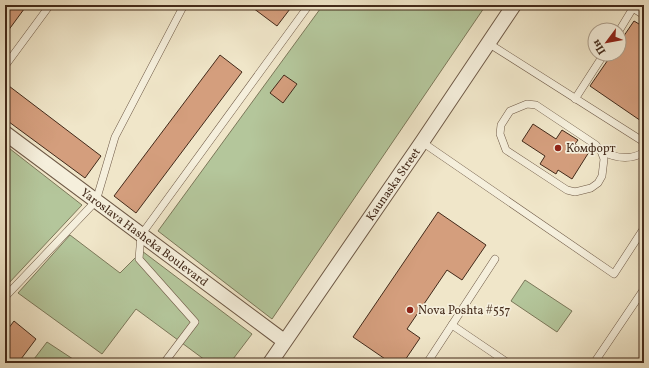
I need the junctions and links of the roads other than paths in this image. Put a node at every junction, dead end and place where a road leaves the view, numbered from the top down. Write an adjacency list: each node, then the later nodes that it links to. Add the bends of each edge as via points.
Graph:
1 (50, 5): 10 (lane)
2 (184, 5): 17 (lane, via 115,137)
3 (309, 5): 19 (lane)
4 (514, 5): 8 (street, Kaunaska Street)
5 (630, 7): 6 (lane); 7 (lane)
6 (644, 15)
7 (623, 22)
8 (488, 43): 11 (lane); 13 (street, Kaunaska Street)
9 (599, 62): 11 (lane)
10 (5, 66)
11 (575, 99): 14 (lane)
12 (5, 133): 17 (street, Yaroslava Hasheka Boulevard)
13 (422, 142): 18 (lane, via 614,274); 24 (street, Kaunaska Street)
14 (644, 142)
15 (601, 152): 15 (lane, via 604,168 598,183 583,192 567,190 506,150 501,138 501,125 514,108 526,104 536,105 596,145); 16 (lane, via 624,158)
16 (644, 152)
17 (96, 201): 19 (street, Yaroslava Hasheka Boulevard); 22 (lane)
18 (644, 228)
19 (141, 235): 24 (street, Yaroslava Hasheka Boulevard); 25 (lane, via 139,259 196,322)
20 (495, 259): 23 (lane)
21 (644, 289): 29 (lane)
22 (5, 296)
23 (452, 325): 27 (lane); 28 (lane)
24 (284, 341): 26 (street, Kaunaska Street)
25 (164, 363)
26 (270, 363)
27 (427, 363)
28 (508, 363)
29 (594, 363)

